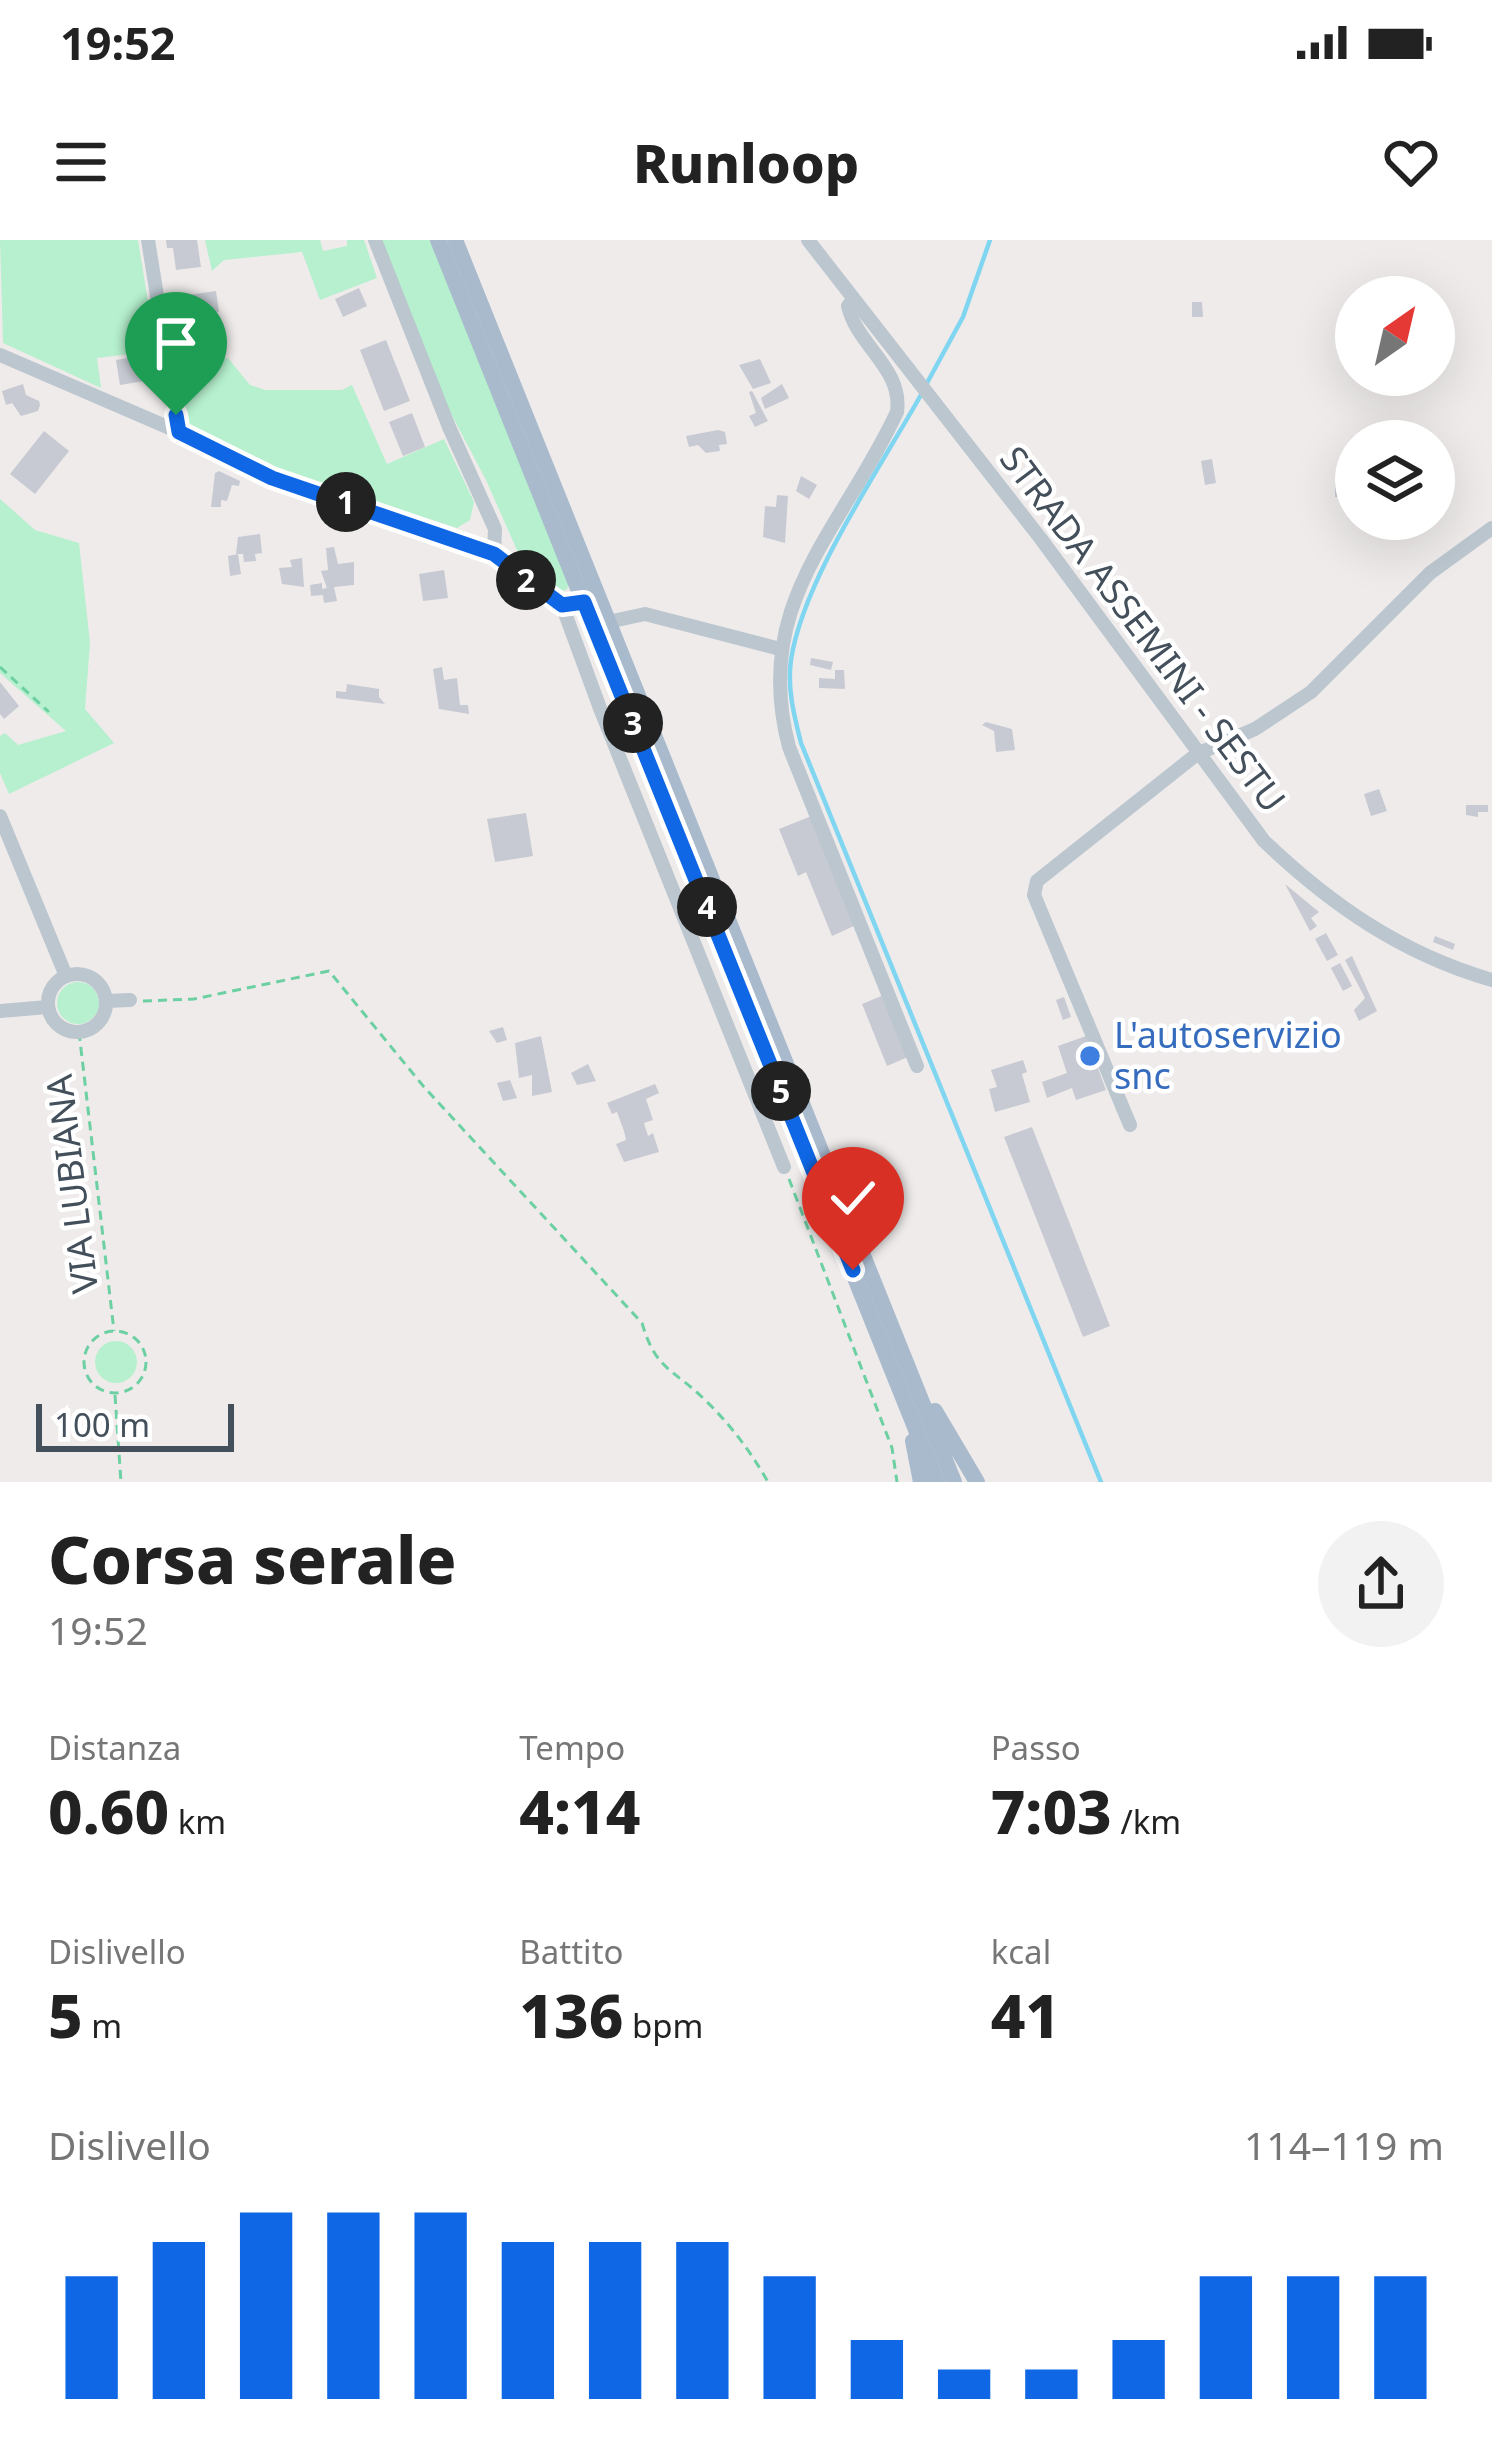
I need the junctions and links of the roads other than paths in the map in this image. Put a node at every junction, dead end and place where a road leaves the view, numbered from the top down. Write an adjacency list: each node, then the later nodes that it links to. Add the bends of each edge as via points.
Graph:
1 (148, 240): 8 (street)
2 (375, 240): 10 (street, via 495,529)
3 (438, 240): 11 (main road)
4 (455, 240): 13 (main road)
5 (808, 240): 6 (street, STRADA ASSEMINI - SESTU)
6 (854, 300): 14 (street, via 850,317 886,366 899,394 897,412 800,582); 15 (street, STRADA ASSEMINI - SESTU)
7 (0, 355): 8 (street)
8 (179, 432): 10 (street, via 272,478)
9 (1492, 528): 15 (street, via 1430,573 1311,692)
10 (494, 554): 12 (street)
11 (584, 602): 12 (street); 27 (main road)
12 (562, 605): 25 (street)
13 (608, 622): 14 (street, via 645,614); 26 (main road)
14 (779, 649): 23 (street, via 789,747)
15 (1198, 754): 18 (street, STRADA ASSEMINI - SESTU, via 1264,841 1309,884 1392,940); 24 (street, via 1037,880 1034,895)
16 (0, 816): 17 (street)
17 (66, 976): 20 (street, via 92,978); 21 (street)
18 (1492, 980)
19 (130, 1000): 20 (street)
20 (106, 1001): 21 (street, via 101,1020 79,1032 56,1023)
21 (48, 1006): 22 (street)
22 (0, 1011)
23 (917, 1066)
24 (1130, 1126)
25 (784, 1167)
26 (910, 1373): 30 (main road); 31 (main road)
27 (906, 1405): 28 (main road); 29 (main road)
28 (921, 1482)
29 (938, 1482)
30 (954, 1482)
31 (976, 1482)

